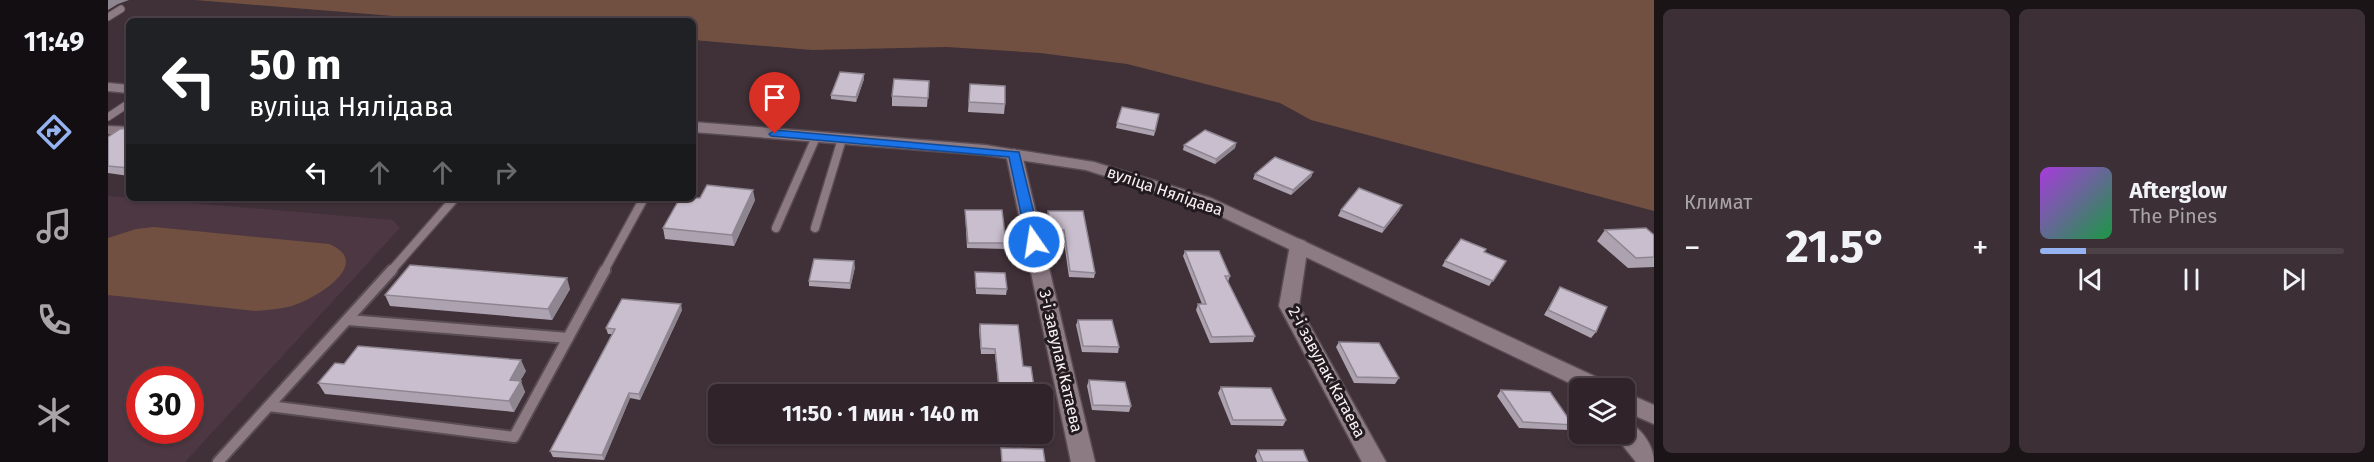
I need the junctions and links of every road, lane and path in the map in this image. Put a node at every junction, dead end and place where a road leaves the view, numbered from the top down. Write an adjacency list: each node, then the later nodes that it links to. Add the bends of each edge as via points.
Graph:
1 (121, 9): 2 (lane)
2 (108, 17)
3 (108, 87): 4 (street)
4 (126, 89)
5 (126, 105): 6 (lane)
6 (108, 117)
7 (696, 127): 10 (street, вуліца Нялідава)
8 (108, 130): 9 (lane)
9 (126, 131)
10 (816, 137): 11 (street, вуліца Нялідава); 15 (lane)
11 (842, 139): 12 (street, вуліца Нялідава); 16 (lane)
12 (1014, 154): 17 (street, вуліца Нялідава, via 1088,165 1195,198); 26 (street, 3-і завулак Катаева)
13 (453, 201): 18 (lane)
14 (642, 201): 19 (lane)
15 (776, 228)
16 (815, 228)
17 (1299, 245): 20 (street, вуліца Нялідава); 27 (street, 2-і завулак Катаева, via 1288,306)
18 (348, 321): 19 (lane); 21 (lane)
19 (568, 338): 21 (lane, via 514,437)
20 (1575, 378)
21 (269, 406): 25 (lane)
22 (1635, 406): 23 (street)
23 (1654, 415)
24 (1635, 444): 28 (street)
25 (218, 462)
26 (1083, 462)
27 (1374, 462)
28 (1650, 462)

